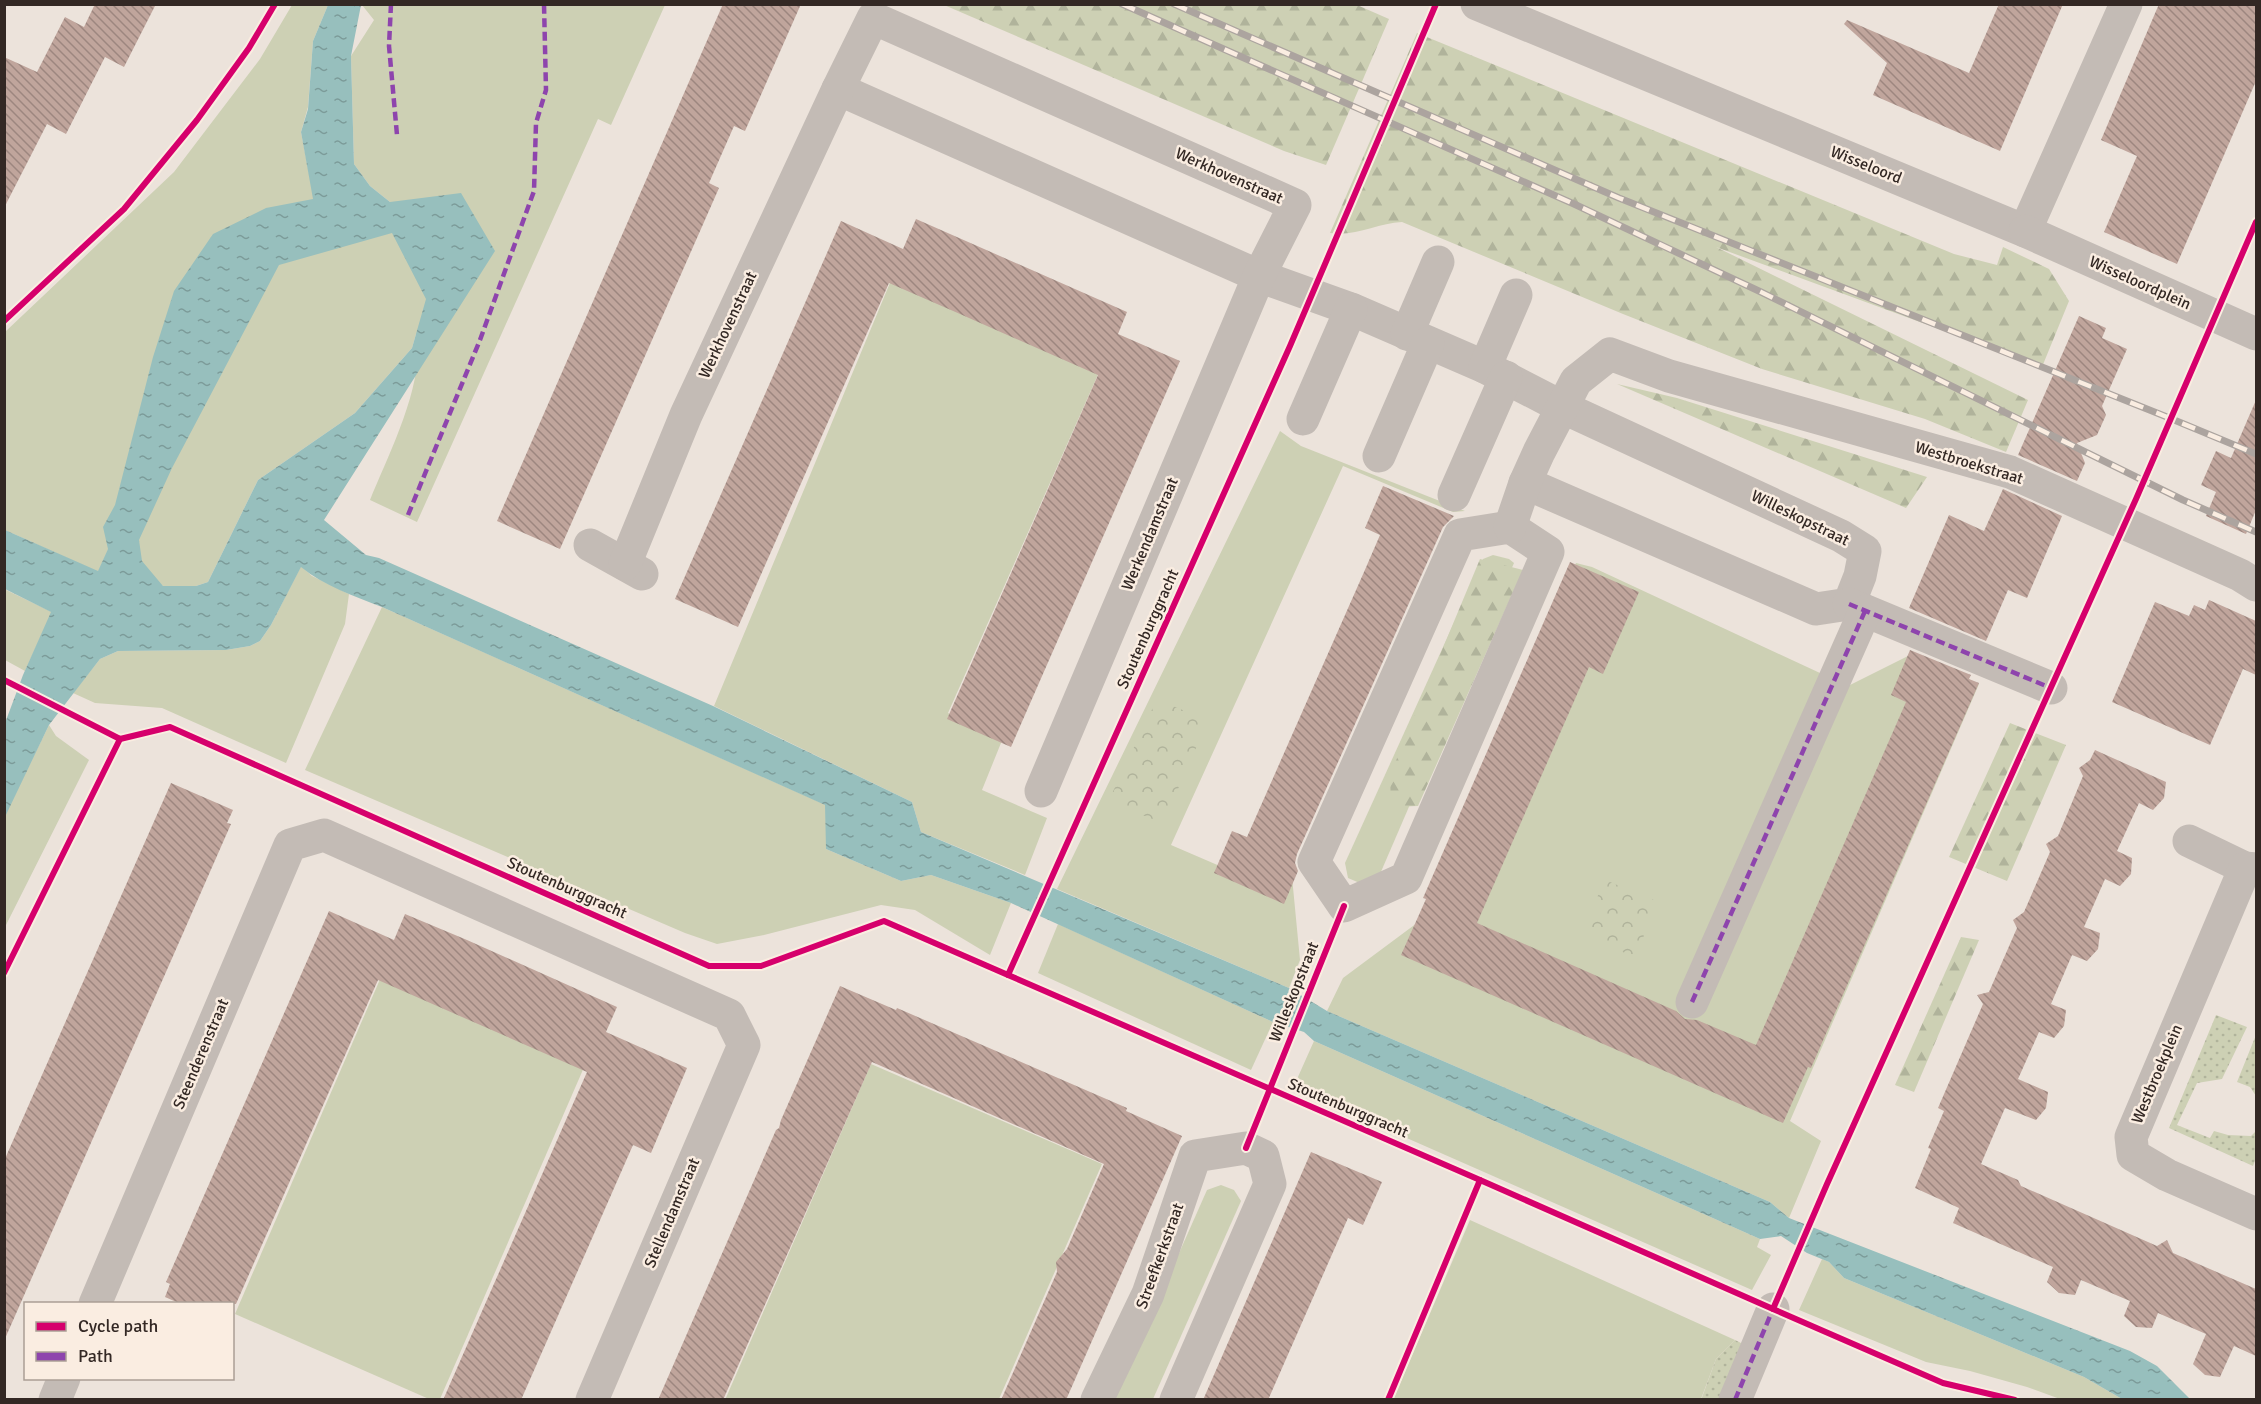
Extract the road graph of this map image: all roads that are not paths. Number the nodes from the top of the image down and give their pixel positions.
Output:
1 (1477, 4) edge
2 (2126, 4) edge
3 (838, 89) junction
4 (2025, 231) junction
5 (1438, 262) dead end
6 (1259, 276) junction
7 (1516, 295) dead end
8 (1351, 309) junction
9 (2256, 334) edge
10 (1418, 338) junction
11 (1495, 372) junction
12 (1562, 407) junction
13 (1303, 419) dead end
14 (1379, 456) dead end
15 (1525, 483) junction
16 (1454, 495) dead end
17 (1510, 527) junction
18 (590, 545) dead end
19 (2248, 580) edge
20 (1857, 608) junction
21 (2051, 688) dead end
22 (1041, 791) dead end
23 (311, 839) joint
24 (2189, 841) dead end
25 (2251, 869) edge
26 (1692, 1002) dead end
27 (2256, 1214) edge
28 (99, 1293) edge
29 (1773, 1309) dead end
30 (63, 1380) edge
31 (55, 1400) edge
32 (592, 1400) edge
33 (1097, 1400) edge
34 (1176, 1400) edge
35 (1735, 1400) edge

1 - 4 street, Wisseloord
2 - 4 street
3 - 6 street
3 - 6 street, Werkhovenstraat
3 - 18 street, Werkhovenstraat
4 - 9 street, Wisseloordplein
5 - 10 street
6 - 8 street, Willeskopstraat
6 - 22 street, Werkendamstraat
7 - 11 street
8 - 10 street, Willeskopstraat
8 - 13 street
10 - 11 street, Willeskopstraat
10 - 14 street
11 - 12 street, Willeskopstraat
11 - 16 street
12 - 15 street
12 - 19 street, Westbroekstraat
12 - 20 street, Willeskopstraat
15 - 17 street
15 - 20 street
17 - 17 street
20 - 21 street
20 - 26 street
23 - 28 street, Steenderenstraat
23 - 32 street, Stellendamstraat
24 - 25 street, Westbroekplein
25 - 27 street, Westbroekplein
29 - 35 street
30 - 31 street
33 - 34 street, Streefkerkstraat

